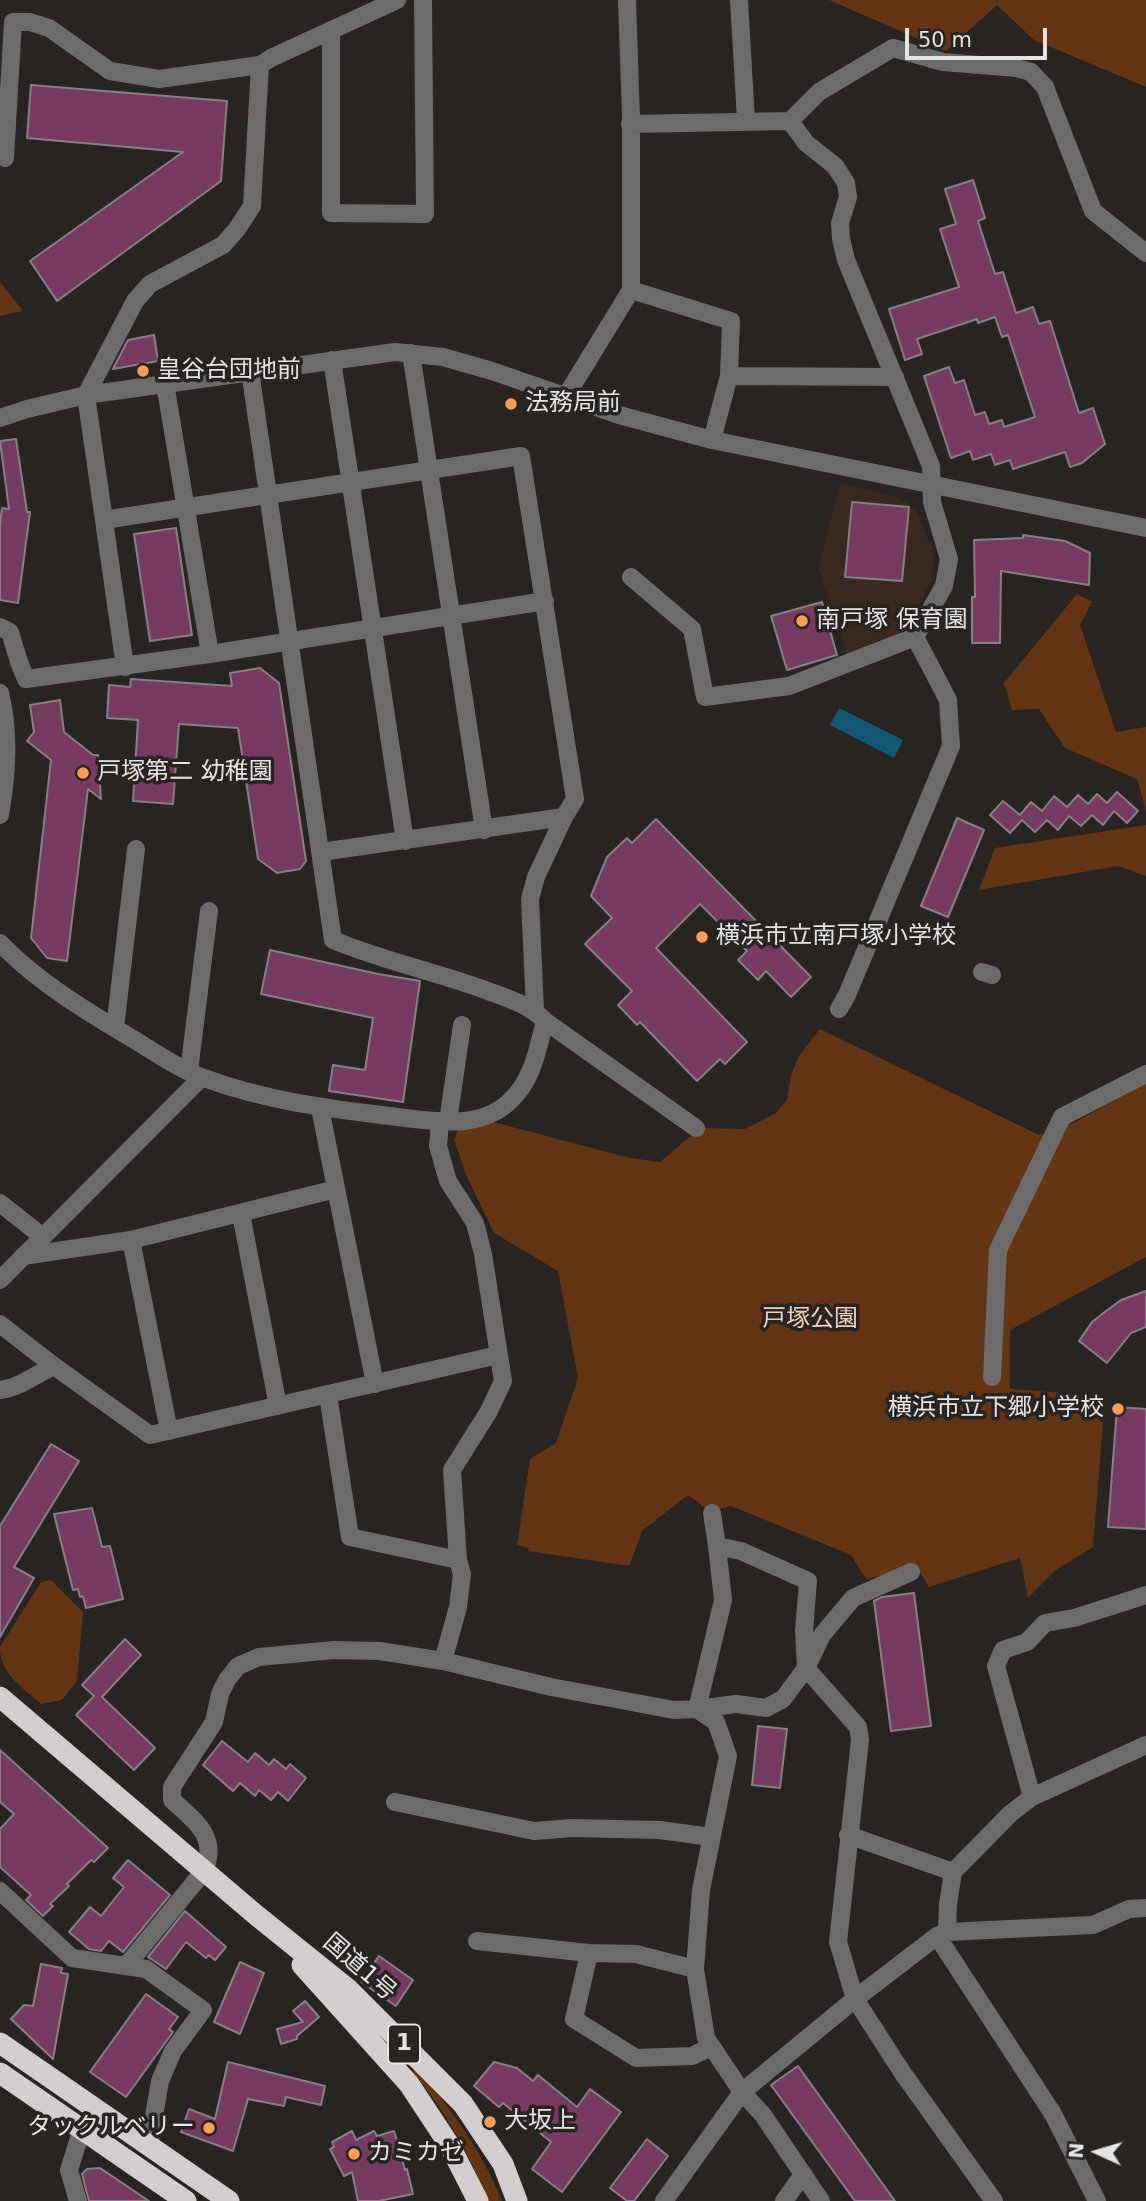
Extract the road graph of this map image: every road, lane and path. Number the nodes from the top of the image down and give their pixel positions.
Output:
1 (397, 0) edge
2 (424, 0) edge
3 (627, 0) edge
4 (739, 0) edge
5 (331, 30) junction
6 (260, 65) junction
7 (746, 120) junction
8 (790, 121) junction
9 (630, 124) junction
10 (5, 158) dead end
11 (1146, 253) edge
12 (631, 290) junction
13 (411, 353) junction
14 (332, 360) junction
15 (250, 371) junction
16 (729, 376) junction
17 (894, 377) junction
18 (165, 383) junction
19 (86, 394) junction
20 (566, 396) junction
21 (0, 418) edge
22 (712, 440) junction
23 (429, 471) junction
24 (351, 483) junction
25 (933, 485) junction
26 (268, 495) junction
27 (186, 508) junction
28 (104, 520) junction
29 (1146, 528) edge
30 (631, 576) dead end
31 (545, 601) junction
32 (452, 617) junction
33 (0, 627) edge
34 (373, 630) junction
35 (915, 637) junction
36 (290, 642) junction
37 (210, 654) junction
38 (125, 667) junction
39 (0, 692) edge
40 (0, 814) edge
41 (564, 817) junction
42 (484, 830) junction
43 (405, 841) junction
44 (136, 849) dead end
45 (321, 852) junction
46 (209, 911) dead end
47 (0, 943) edge
48 (839, 1009) dead end
49 (540, 1015) junction
50 (462, 1025) dead end
51 (115, 1028) junction
52 (196, 1074) junction
53 (1146, 1074) edge
54 (320, 1108) junction
55 (444, 1121) junction
56 (696, 1128) dead end
57 (336, 1189) junction
58 (0, 1203) edge
59 (240, 1214) junction
60 (43, 1237) junction
61 (131, 1240) junction
62 (23, 1256) junction
63 (0, 1280) edge
64 (0, 1324) edge
65 (498, 1354) junction
66 (54, 1366) junction
67 (992, 1377) dead end
68 (376, 1384) junction
69 (0, 1390) edge
70 (328, 1395) junction
71 (278, 1406) junction
72 (169, 1431) junction
73 (712, 1513) dead end
74 (717, 1546) junction
75 (458, 1560) junction
76 (911, 1572) dead end
77 (1146, 1595) edge
78 (443, 1661) junction
79 (806, 1668) junction
80 (2, 1705) edge
81 (696, 1709) junction
82 (1146, 1745) edge
83 (1032, 1797) junction
84 (395, 1802) dead end
85 (848, 1835) junction
86 (711, 1837) junction
87 (204, 1871) junction
88 (953, 1872) junction
89 (0, 1891) edge
90 (1146, 1908) edge
91 (256, 1915) junction
92 (942, 1934) junction
93 (477, 1941) dead end
94 (589, 1953) junction
95 (125, 1966) junction
96 (695, 1969) junction
97 (855, 1999) junction
98 (0, 2043) edge
99 (711, 2047) junction
100 (0, 2073) edge
101 (742, 2092) junction
102 (82, 2129) junction
103 (149, 2146) junction
104 (802, 2176) junction
105 (78, 2201) edge
106 (186, 2201) edge
107 (229, 2201) edge
108 (478, 2201) edge
109 (517, 2201) edge
110 (664, 2201) edge
111 (784, 2201) edge
112 (821, 2201) edge
113 (994, 2201) edge
114 (1097, 2201) edge

1 - 5 street
2 - 5 street
3 - 9 street
4 - 7 street
5 - 6 street
6 - 10 street
6 - 19 street
7 - 8 street
7 - 9 street
8 - 11 street
8 - 17 street
9 - 12 street
12 - 16 street
12 - 20 street
13 - 14 street
13 - 20 street
13 - 23 street
14 - 15 street
14 - 24 street
15 - 18 street
15 - 26 street
16 - 17 street
16 - 22 street
17 - 25 street
18 - 19 street
18 - 27 street
19 - 21 street
19 - 28 street
20 - 22 street
22 - 25 street
23 - 24 street
23 - 31 street
23 - 32 street
24 - 26 street
24 - 34 street
25 - 29 street
25 - 35 street
26 - 27 street
26 - 36 street
27 - 28 street
27 - 37 street
28 - 38 street
30 - 35 street
31 - 32 street
31 - 41 street
32 - 34 street
32 - 42 street
33 - 38 street
34 - 36 street
34 - 43 street
35 - 48 street
36 - 37 street
36 - 45 street
37 - 38 street
39 - 40 street
41 - 42 street
41 - 49 street
42 - 43 street
43 - 45 street
44 - 51 street
45 - 49 street
46 - 52 street
47 - 51 street
49 - 55 street
49 - 56 street
50 - 55 street
51 - 52 street
52 - 54 street
52 - 60 street
53 - 67 street
54 - 55 street
54 - 57 street
55 - 65 street
57 - 59 street
57 - 68 street
58 - 60 street
59 - 61 street
59 - 71 street
60 - 62 street
61 - 62 street
61 - 72 street
62 - 63 street
64 - 66 street
65 - 68 street
65 - 75 street
66 - 69 street
66 - 72 street
68 - 70 street
70 - 71 street
70 - 75 street
71 - 72 street
73 - 74 street
74 - 79 street
74 - 81 street
75 - 78 street
76 - 79 street
77 - 83 street
78 - 81 street
78 - 87 street
79 - 81 street
79 - 85 street
80 - 87 highway, 国道1号 / 1
81 - 86 street
82 - 83 street
83 - 88 street
84 - 86 street
85 - 88 street
85 - 97 street
86 - 96 street
87 - 91 highway, 国道1号 / 1
87 - 95 street
88 - 92 street
89 - 95 street
90 - 92 street
91 - 108 highway, 国道1号 / 1
91 - 109 highway, 国道1号 / 1
92 - 97 street
92 - 114 street
93 - 94 street
94 - 96 street
94 - 99 street
95 - 103 street
96 - 99 street
97 - 101 street
97 - 113 street
98 - 103 highway
99 - 101 street
100 - 102 highway
101 - 104 street
101 - 110 street
102 - 105 street
102 - 106 highway
103 - 107 highway
104 - 111 street
104 - 112 street

